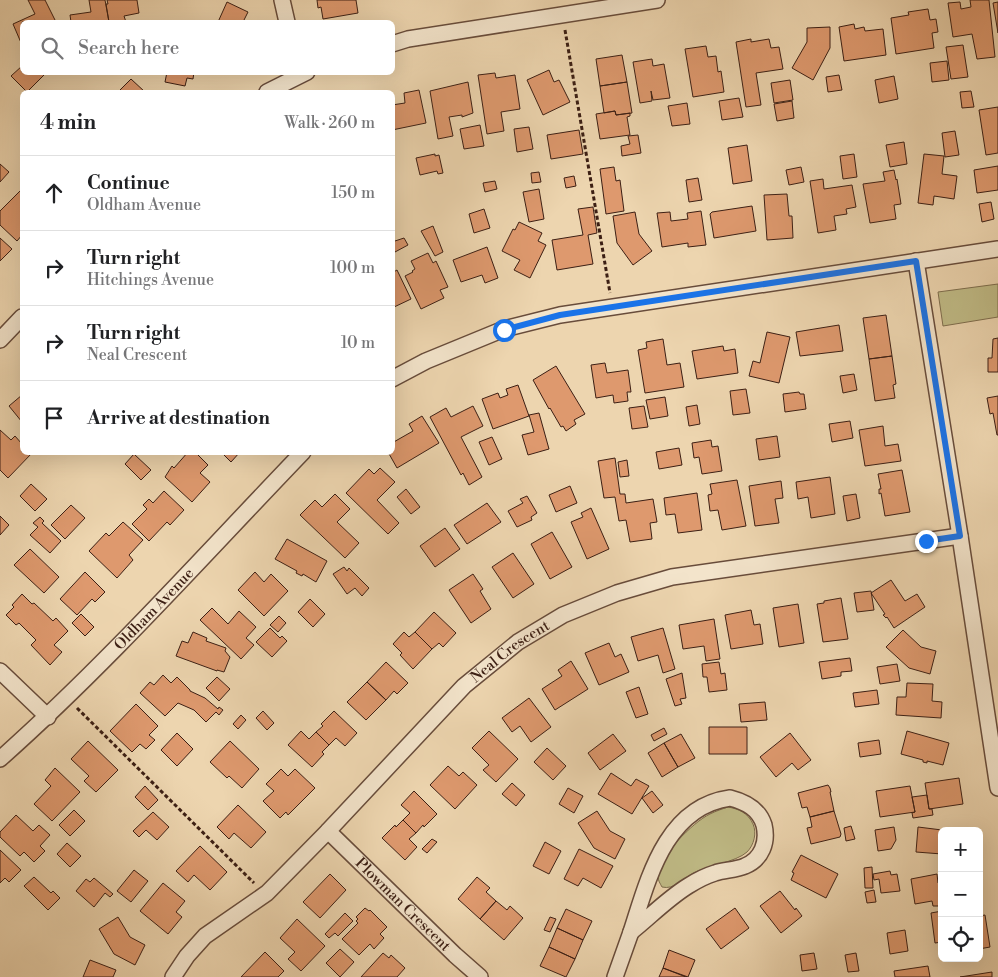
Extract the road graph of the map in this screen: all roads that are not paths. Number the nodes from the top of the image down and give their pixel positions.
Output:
1 (282, 0) edge
2 (657, 0) edge
3 (287, 20) edge
4 (395, 43) edge
5 (301, 75) edge
6 (271, 90) edge
7 (998, 249) edge
8 (916, 261) junction
9 (20, 319) edge
10 (0, 340) edge
11 (395, 378) edge
12 (300, 455) edge
13 (960, 536) junction
14 (0, 671) edge
15 (48, 717) junction
16 (0, 759) edge
17 (998, 788) edge
18 (328, 831) junction
19 (631, 932) junction
20 (173, 977) edge
21 (480, 977) edge
22 (615, 977) edge

1 - 3 street
2 - 4 street
5 - 6 street
7 - 8 street
8 - 11 street
8 - 13 street
9 - 10 street
12 - 15 street, Oldham Avenue
13 - 17 street
13 - 18 street, Neal Crescent
14 - 15 street
15 - 16 street, Oldham Avenue
18 - 20 street, Neal Crescent
18 - 21 street, Plowman Crescent
19 - 19 street
19 - 22 street

